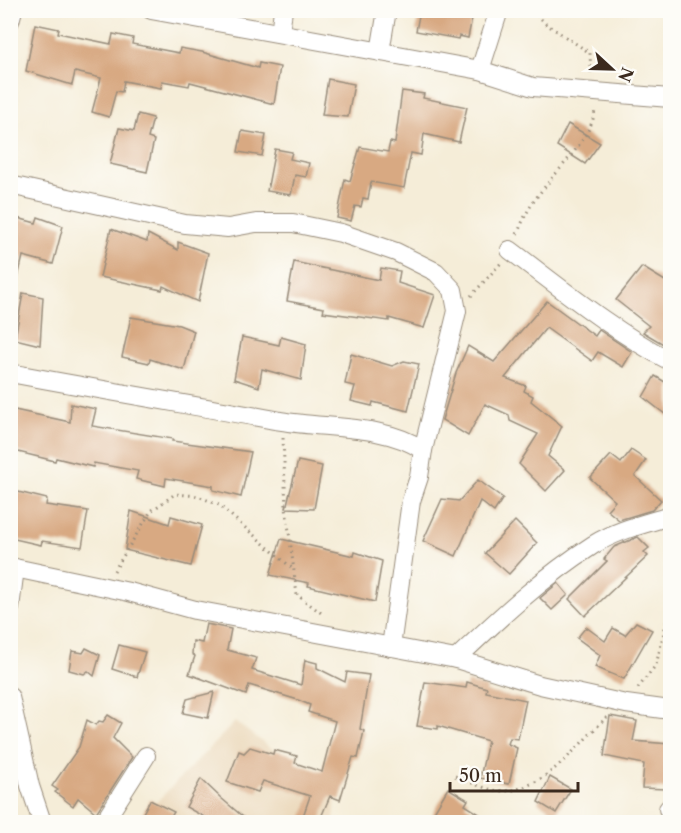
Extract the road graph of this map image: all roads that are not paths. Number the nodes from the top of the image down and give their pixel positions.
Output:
1 (13, 10) edge
2 (151, 10) edge
3 (283, 10) edge
4 (387, 10) edge
5 (499, 10) edge
6 (10, 21) edge
7 (280, 33) junction
8 (380, 52) junction
9 (480, 70) junction
10 (670, 98) edge
11 (10, 185) edge
12 (510, 250) road end
13 (670, 361) edge
14 (10, 373) edge
15 (423, 450) junction
16 (670, 516) edge
17 (13, 567) edge
18 (10, 608) edge
19 (391, 647) junction
20 (456, 659) junction
21 (10, 697) edge
22 (670, 710) edge
23 (146, 756) dead end
24 (42, 822) edge
25 (104, 822) edge

1 - 6 street
2 - 7 street
3 - 7 street
4 - 8 street
5 - 9 street
7 - 8 street
8 - 9 street
9 - 10 street
11 - 15 street
12 - 13 street
14 - 15 street
15 - 19 street
16 - 20 street
17 - 18 street
17 - 19 street
19 - 20 street
20 - 22 street
21 - 24 street
23 - 25 street

